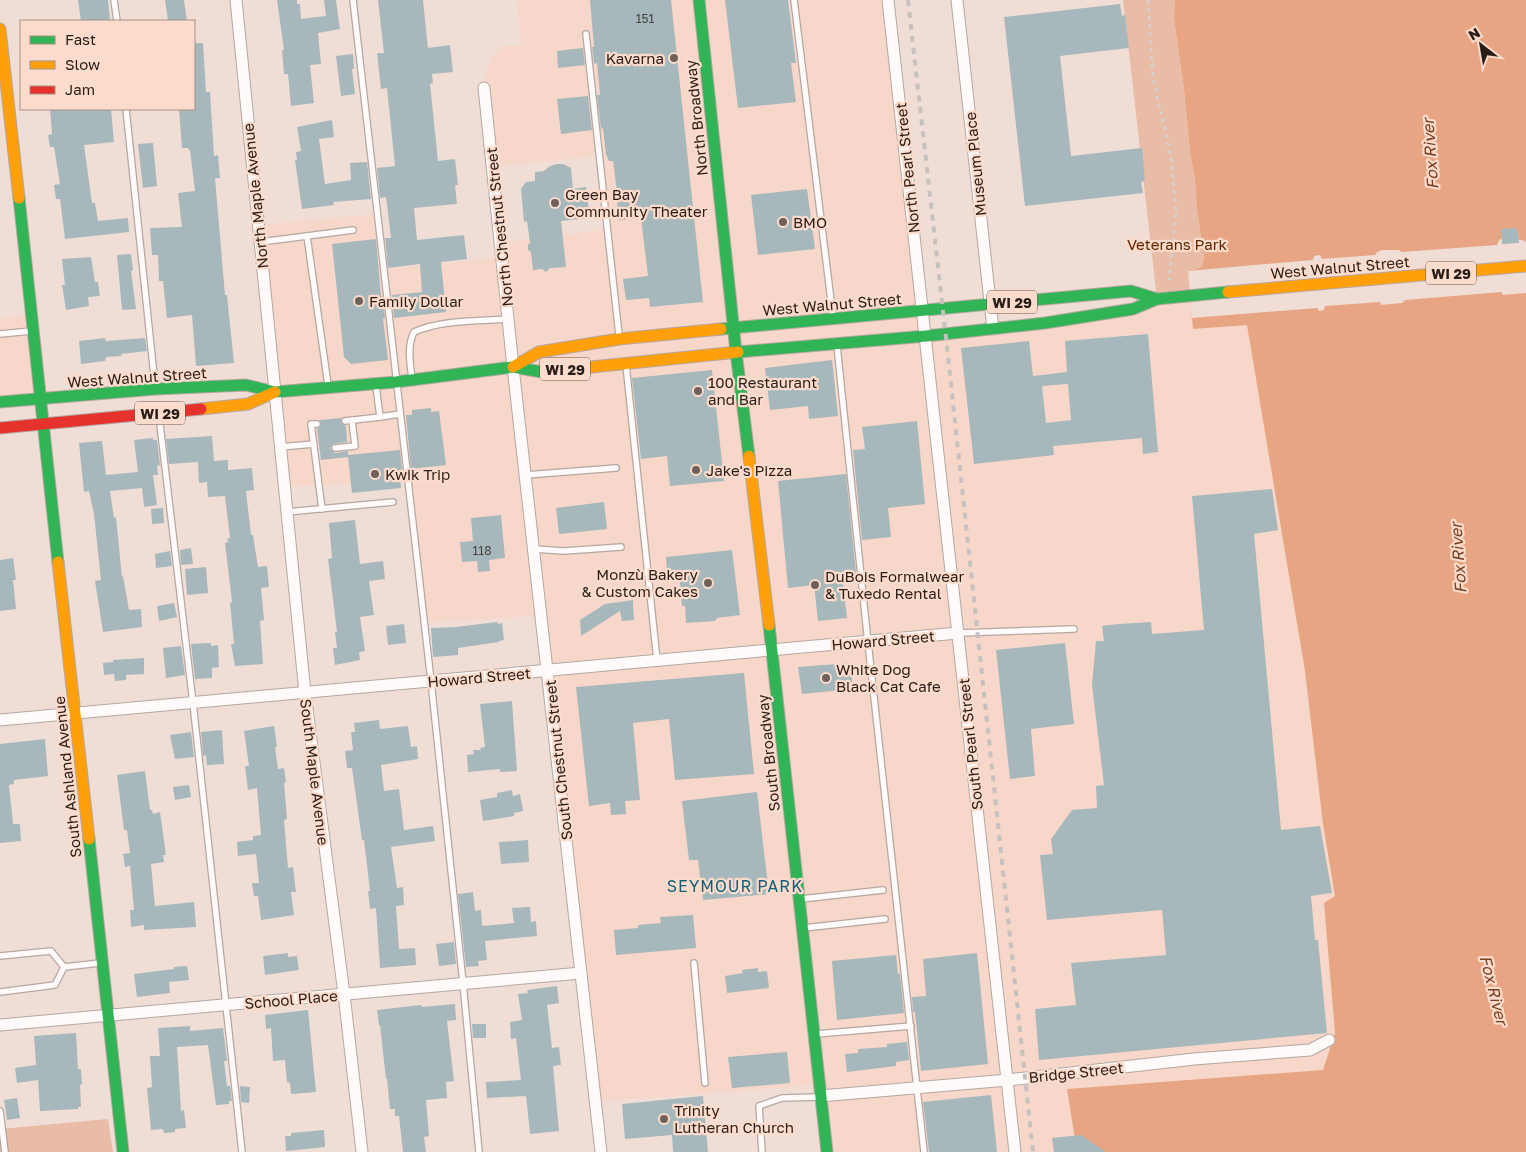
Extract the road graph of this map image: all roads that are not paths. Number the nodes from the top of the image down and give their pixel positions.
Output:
1 (114, 0) edge
2 (236, 0) edge
3 (353, 0) edge
4 (699, 0) edge
5 (794, 0) edge
6 (888, 0) edge
7 (957, 0) edge
8 (117, 20) edge
9 (0, 29) edge
10 (586, 34) dead end
11 (484, 88) dead end
12 (126, 110) edge
13 (353, 230) dead end
14 (307, 236) junction
15 (260, 242) junction
16 (1526, 266) edge
17 (1163, 298) junction
18 (990, 304) junction
19 (923, 311) junction
20 (508, 319) junction
21 (833, 319) junction
22 (733, 328) junction
23 (993, 329) junction
24 (33, 331) junction
25 (0, 334) edge
26 (926, 336) junction
27 (619, 339) junction
28 (836, 343) junction
29 (736, 352) junction
30 (626, 363) junction
31 (513, 367) junction
32 (412, 380) junction
33 (396, 382) junction
34 (375, 384) junction
35 (328, 388) junction
36 (156, 389) junction
37 (275, 392) junction
38 (40, 400) junction
39 (0, 402) edge
40 (159, 414) junction
41 (400, 414) junction
42 (380, 417) junction
43 (43, 424) junction
44 (317, 424) dead end
45 (0, 428) edge
46 (280, 446) junction
47 (316, 448) junction
48 (335, 448) dead end
49 (616, 468) dead end
50 (526, 474) junction
51 (393, 502) dead end
52 (322, 509) junction
53 (287, 512) junction
54 (621, 547) dead end
55 (534, 549) junction
56 (1074, 629) dead end
57 (958, 633) junction
58 (868, 642) junction
59 (772, 650) junction
60 (657, 660) junction
61 (548, 671) junction
62 (431, 681) junction
63 (305, 693) junction
64 (193, 703) junction
65 (75, 714) junction
66 (0, 720) edge
67 (883, 890) dead end
68 (799, 899) junction
69 (885, 918) dead end
70 (802, 928) junction
71 (0, 956) edge
72 (103, 963) junction
73 (694, 963) dead end
74 (64, 967) junction
75 (581, 973) junction
76 (463, 983) junction
77 (0, 992) edge
78 (344, 994) junction
79 (226, 1005) junction
80 (108, 1016) junction
81 (0, 1025) edge
82 (911, 1026) junction
83 (814, 1035) junction
84 (1329, 1040) dead end
85 (1008, 1080) junction
86 (705, 1084) dead end
87 (917, 1088) junction
88 (820, 1096) junction
89 (0, 1111) edge
90 (5, 1152) edge
91 (123, 1152) edge
92 (242, 1152) edge
93 (362, 1152) edge
94 (479, 1152) edge
95 (601, 1152) edge
96 (762, 1152) edge
97 (827, 1152) edge
98 (924, 1152) edge
99 (1015, 1152) edge

1 - 8 lane
2 - 15 street, North Maple Avenue
3 - 33 lane
4 - 22 main road, North Broadway
5 - 21 lane
6 - 19 street, North Pearl Street
7 - 18 street, Museum Place
9 - 24 main road, South Ashland Avenue
10 - 27 lane
11 - 20 street, North Chestnut Street
12 - 36 lane
13 - 14 lane
14 - 15 lane
14 - 35 lane
15 - 37 street, North Maple Avenue
16 - 17 main road, West Walnut Street / WI 29
17 - 18 main road, West Walnut Street / WI 29
17 - 23 main road, West Walnut Street / WI 29
18 - 19 main road, West Walnut Street / WI 29
18 - 23 street, Museum Place
19 - 21 main road, West Walnut Street / WI 29
19 - 26 street, North Pearl Street
20 - 31 street, North Chestnut Street
20 - 32 lane
21 - 22 main road, West Walnut Street / WI 29
22 - 27 main road, West Walnut Street / WI 29
22 - 29 main road, North Broadway
23 - 26 main road, West Walnut Street / WI 29
24 - 25 lane
24 - 38 main road, South Ashland Avenue
26 - 28 main road, West Walnut Street / WI 29
26 - 57 street, South Pearl Street
27 - 31 main road, West Walnut Street / WI 29
28 - 29 main road, West Walnut Street / WI 29
28 - 58 lane
29 - 30 main road, West Walnut Street / WI 29
29 - 59 main road, South Broadway
30 - 31 main road, West Walnut Street / WI 29
30 - 60 lane
31 - 32 main road, West Walnut Street / WI 29
31 - 50 street, South Chestnut Street
32 - 33 main road, West Walnut Street / WI 29
33 - 34 main road, West Walnut Street / WI 29
33 - 41 lane
34 - 35 main road, West Walnut Street / WI 29
34 - 42 lane
35 - 37 main road, West Walnut Street / WI 29
36 - 37 main road, West Walnut Street / WI 29
36 - 38 main road, West Walnut Street / WI 29
37 - 40 main road, West Walnut Street / WI 29
37 - 46 street, South Maple Avenue
38 - 39 main road, West Walnut Street / WI 29
38 - 43 main road, South Ashland Avenue
40 - 43 main road, West Walnut Street / WI 29
40 - 64 lane
41 - 42 lane
41 - 62 lane
42 - 48 lane
43 - 45 main road, West Walnut Street / WI 29
43 - 65 main road, South Ashland Avenue
44 - 47 lane
46 - 47 lane
46 - 53 street, South Maple Avenue
47 - 52 lane
49 - 50 lane
50 - 55 street, South Chestnut Street
51 - 52 lane
52 - 53 lane
53 - 63 street, South Maple Avenue
54 - 55 lane
55 - 61 street, South Chestnut Street
56 - 57 lane
57 - 58 street, Howard Street
57 - 85 street, South Pearl Street
58 - 59 street, Howard Street
58 - 82 lane
59 - 60 street, Howard Street
59 - 68 main road, South Broadway
60 - 61 street, Howard Street
61 - 62 street, Howard Street
61 - 75 street, South Chestnut Street
62 - 63 street, Howard Street
62 - 76 lane
63 - 64 street, Howard Street
63 - 78 street, South Maple Avenue
64 - 65 street, Howard Street
64 - 79 lane
65 - 66 street, Howard Street
65 - 72 main road, South Ashland Avenue
67 - 68 lane
68 - 70 main road, South Broadway
69 - 70 lane
70 - 83 main road, South Broadway
71 - 74 lane
72 - 74 lane
72 - 80 main road, South Ashland Avenue
73 - 86 lane
74 - 77 lane
75 - 76 street, School Place
75 - 95 street, South Chestnut Street
76 - 78 street, School Place
76 - 94 lane
78 - 79 street, School Place
78 - 93 street, South Maple Avenue
79 - 80 street, School Place
79 - 92 lane
80 - 81 street, School Place
80 - 91 main road, South Ashland Avenue
82 - 83 lane
82 - 87 lane
83 - 88 main road, South Broadway
84 - 85 street, Bridge Street
85 - 87 street, Bridge Street
85 - 99 street, South Pearl Street
87 - 88 street, Bridge Street
87 - 98 lane
88 - 96 lane
88 - 97 main road, South Broadway
89 - 90 lane

